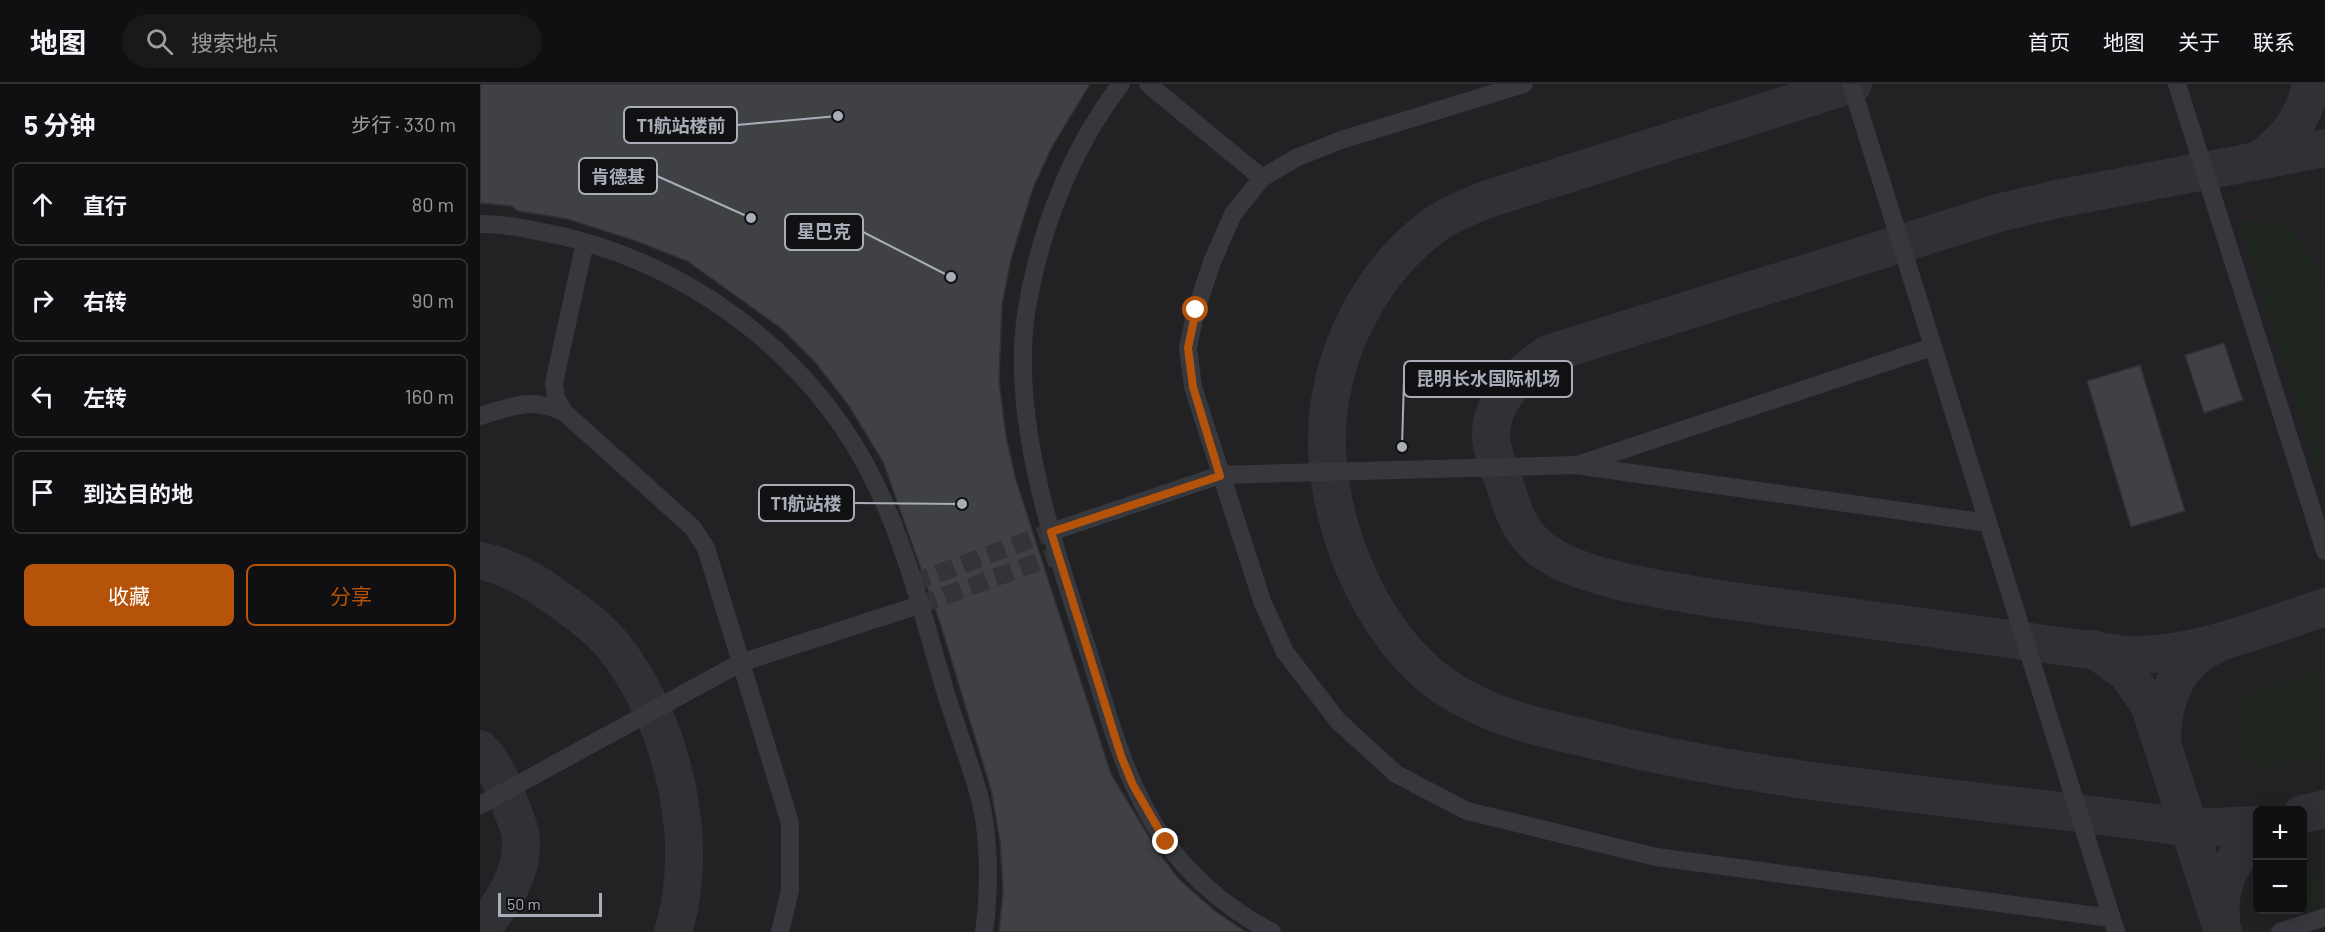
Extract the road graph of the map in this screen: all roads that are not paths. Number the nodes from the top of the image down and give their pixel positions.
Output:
1 (1120, 84) edge
2 (1148, 84) edge
3 (1524, 84) edge
4 (1851, 84) edge
5 (2177, 84) edge
6 (1262, 178) junction
7 (480, 224) edge
8 (585, 242) junction
9 (1932, 347) junction
10 (554, 383) junction
11 (521, 403) junction
12 (564, 412) junction
13 (480, 416) edge
14 (1575, 465) junction
15 (1220, 476) junction
16 (1988, 523) junction
17 (1051, 532) junction
18 (2325, 551) edge
19 (919, 605) junction
20 (740, 663) junction
21 (480, 805) edge
22 (2325, 917) edge
23 (2113, 925) edge
24 (780, 932) edge
25 (984, 932) edge
26 (1272, 932) edge
27 (2280, 932) edge

1 - 17 lane
2 - 6 lane
3 - 6 lane
4 - 9 lane
5 - 18 lane
6 - 15 lane
7 - 8 lane
8 - 10 lane
8 - 19 lane
9 - 14 lane
9 - 16 lane
10 - 11 lane
10 - 12 lane
11 - 12 lane
11 - 13 lane
12 - 20 lane
14 - 15 lane
14 - 16 lane
15 - 17 lane
15 - 23 lane
16 - 23 lane
17 - 26 lane
19 - 20 lane
19 - 25 lane
20 - 21 lane
20 - 24 lane
22 - 27 lane

